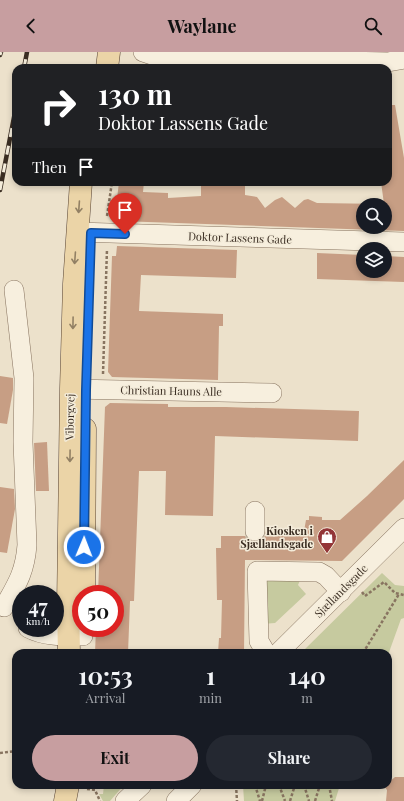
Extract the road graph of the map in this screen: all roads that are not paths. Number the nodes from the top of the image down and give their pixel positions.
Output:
1 (94, 52) edge
2 (109, 52) edge
3 (143, 52) edge
4 (404, 60) edge
5 (92, 64) edge
6 (108, 64) edge
7 (81, 186) edge
8 (95, 186) edge
9 (93, 233) junction
10 (404, 242) edge
11 (14, 290) dead end
12 (86, 390) junction
13 (272, 393) dead end
14 (255, 511) dead end
15 (404, 528) edge
16 (255, 531) tunnel mouth
17 (84, 585) edge
18 (341, 592) junction
19 (2, 606) edge
20 (12, 615) edge
21 (59, 637) edge
22 (78, 641) edge
23 (264, 649) edge
24 (282, 649) edge
25 (54, 789) edge
26 (138, 789) edge
27 (188, 789) edge
28 (52, 801) edge
29 (126, 801) edge
30 (176, 801) edge

1 - 5 main road
2 - 6 main road
3 - 4 street
7 -> 9 main road, Viborgvej
8 - 9 main road, Viborgvej
9 - 10 street, Doktor Lassens Gade
9 - 12 main road, Viborgvej
11 - 19 street
12 - 13 street, Christian Hauns Alle
12 - 17 main road, Viborgvej
12 -> 22 main road, Viborgvej
14 - 16 street
15 - 18 street, Sjællandsgade
18 - 23 street
18 - 24 street, Sjællandsgade
19 - 20 street
21 - 22 street
25 - 28 main road
26 - 29 street
27 - 30 street

